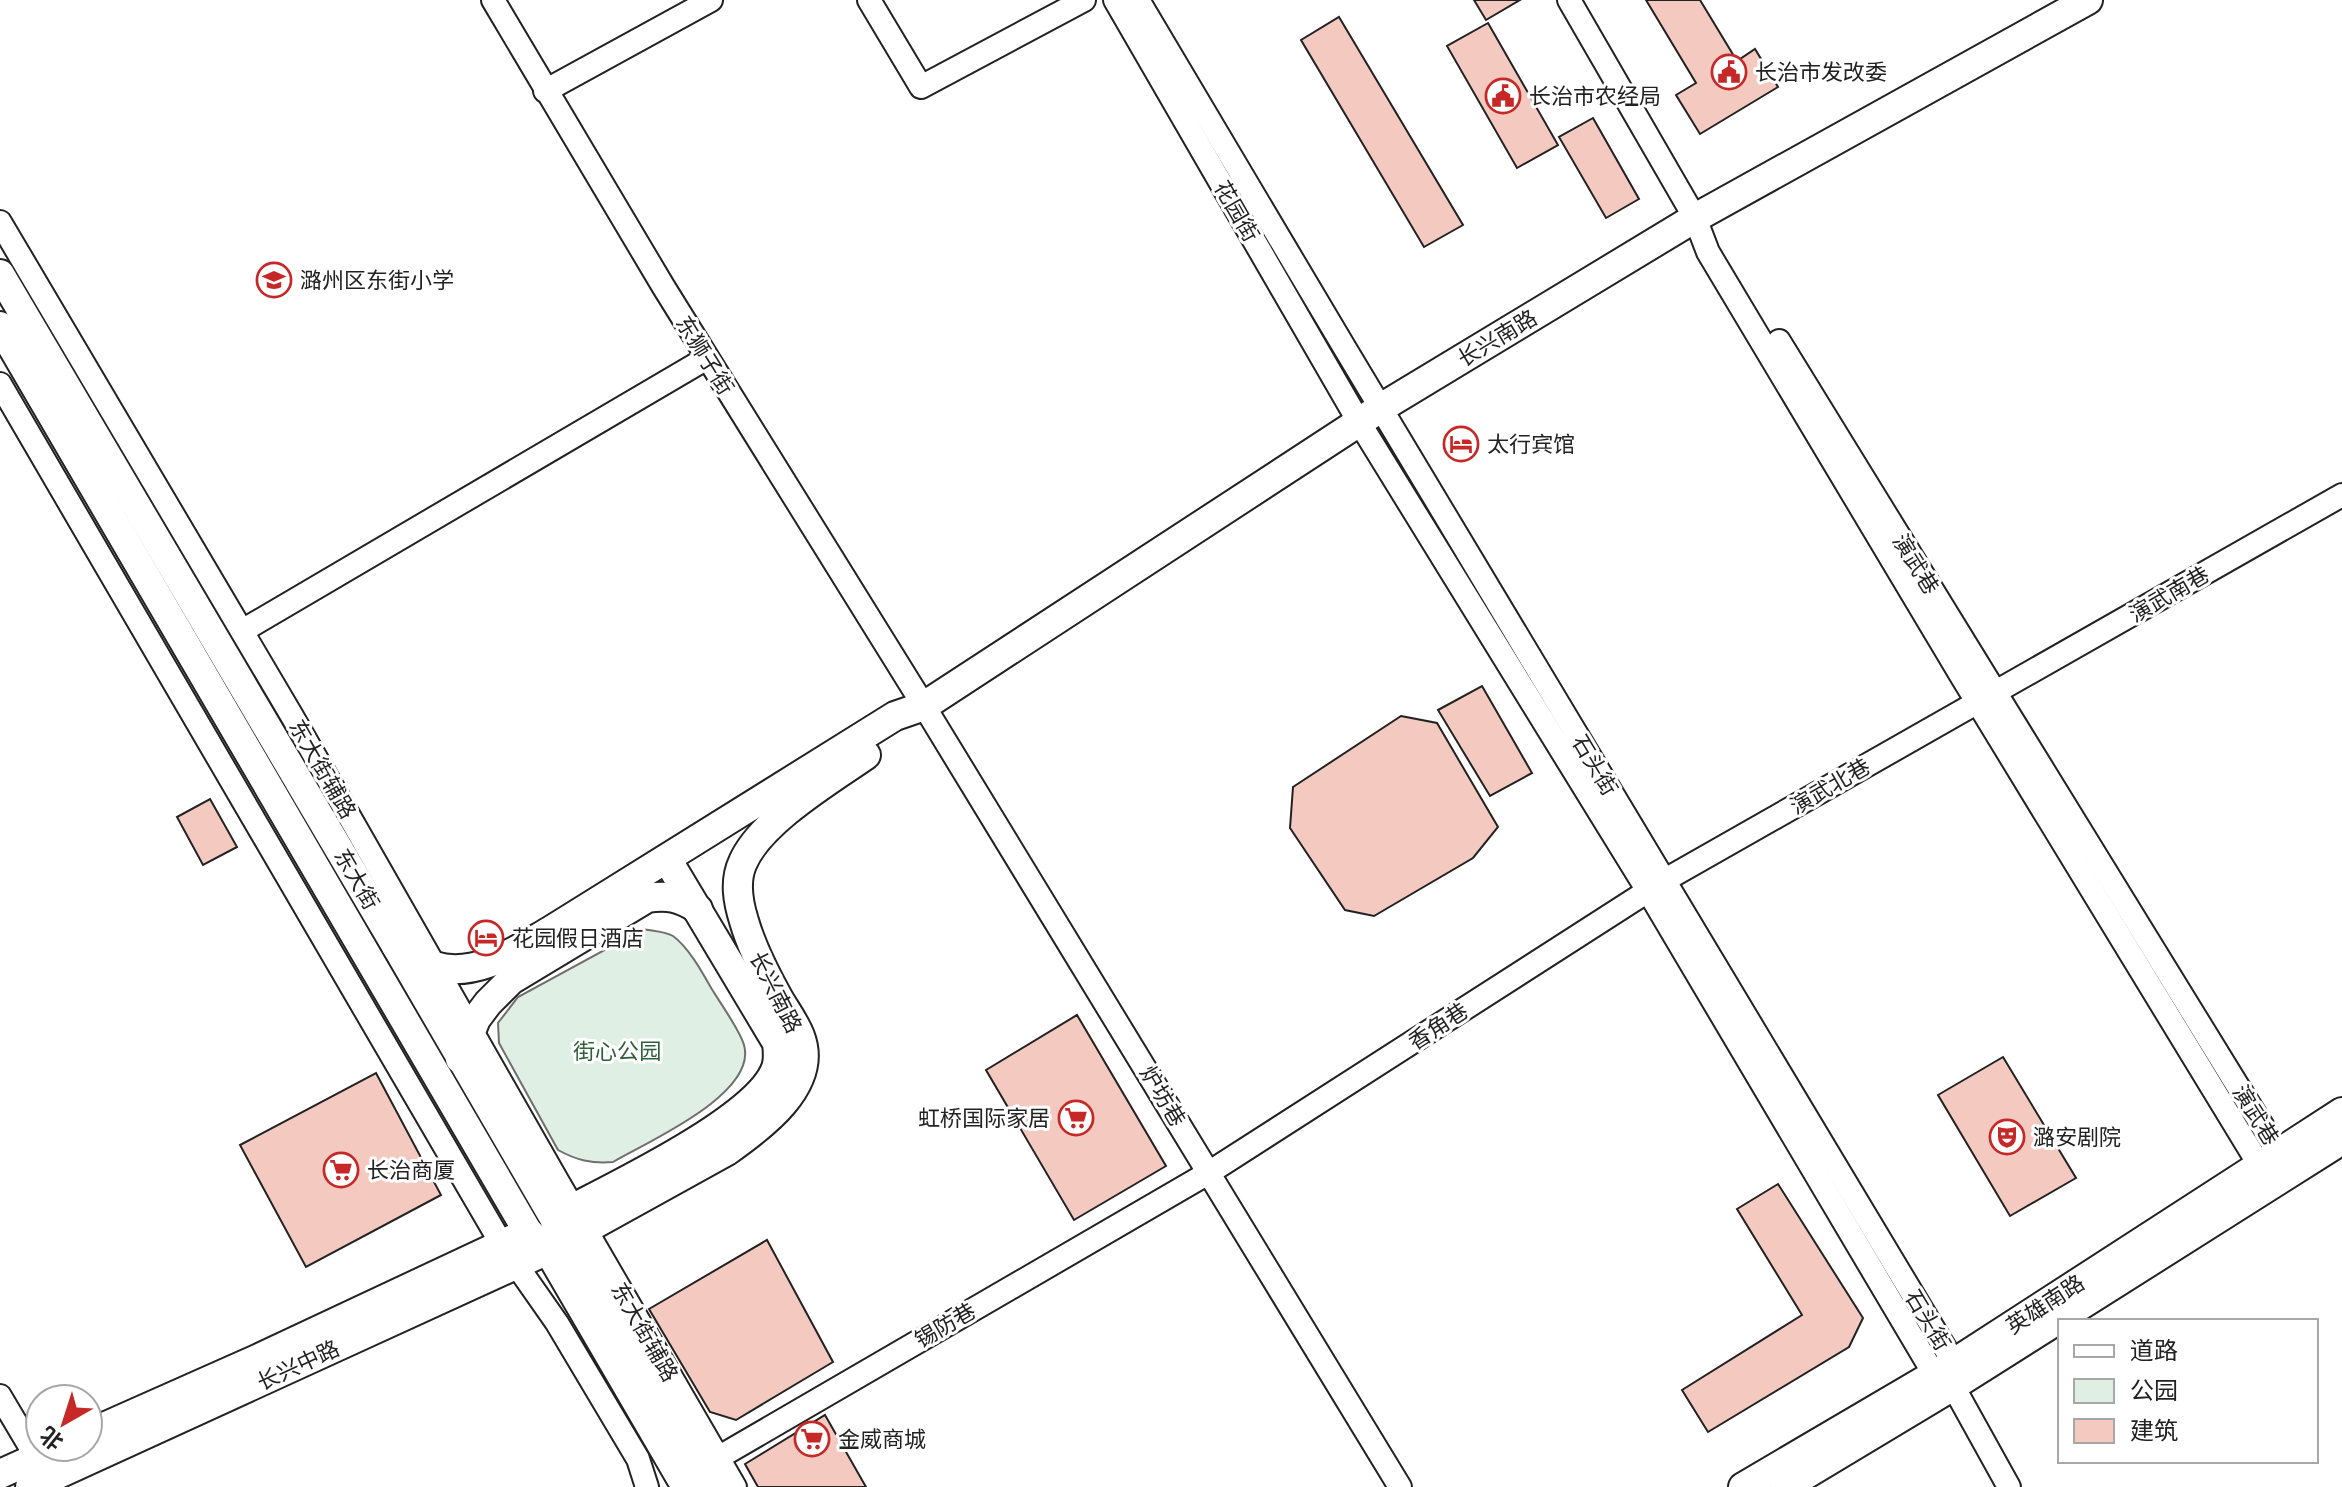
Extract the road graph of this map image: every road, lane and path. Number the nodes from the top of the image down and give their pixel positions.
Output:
1 (493, 0) edge
2 (711, 0) edge
3 (869, 0) edge
4 (1084, 0) edge
5 (1115, 0) edge
6 (1138, 0) edge
7 (1569, 0) edge
8 (2088, 0) edge
9 (545, 91) junction
10 (1695, 218) junction
11 (0, 222) edge
12 (0, 274) edge
13 (0, 326) edge
14 (707, 358) junction
15 (0, 384) edge
16 (1369, 416) junction
17 (2342, 495) edge
18 (242, 631) junction
19 (1986, 697) junction
20 (924, 706) junction
21 (667, 859) junction
22 (1657, 885) junction
23 (698, 909) junction
24 (396, 946) junction
25 (434, 966) junction
26 (471, 1031) junction
27 (460, 1059) junction
28 (2342, 1112) edge
29 (2342, 1140) edge
30 (2275, 1166) junction
31 (1210, 1172) junction
32 (559, 1229) junction
33 (509, 1254) junction
34 (1947, 1374) junction
35 (0, 1396) edge
36 (104, 1427) edge
37 (46, 1471) edge
38 (0, 1474) edge
39 (698, 1475) edge
40 (647, 1487) edge
41 (735, 1487) edge
42 (1400, 1487) edge
43 (1743, 1487) edge
44 (1785, 1487) edge
45 (2009, 1487) edge

1 - 9 street, 东狮子街
2 - 9 street
3 - 4 street
5 - 16 street, 花园街
6 - 16 street, 花园街
7 - 10 street, 演武巷
8 - 10 main road, 长兴南路
9 - 14 street, 东狮子街
10 - 16 main road, 长兴南路
10 - 19 street, 演武巷
11 - 18 street, 东大街辅路
12 - 24 main road, 东大街
13 - 32 main road, 东大街
14 - 18 street
14 - 20 street, 东狮子街
15 - 33 street
16 - 20 main road, 长兴南路
16 - 22 street, 石头街
17 - 19 street, 演武南巷
18 - 25 street, 东大街辅路
19 - 22 street, 演武北巷
19 - 30 street, 演武巷
20 - 21 main road, 长兴南路
20 - 31 street, 炉坊巷
20 - 32 main road, 长兴南路
21 - 23 main road, 长兴南路
21 - 25 main road, 长兴南路
22 - 31 street, 香角巷
22 - 34 street, 石头街
23 - 26 main road
23 - 32 main road, 长兴南路
24 - 25 main road, 长兴南路
24 - 27 main road, 东大街
25 - 26 street, 东大街辅路
26 - 27 main road
26 - 32 street, 东大街辅路
27 - 32 main road, 东大街
28 - 30 main road, 英雄南路
29 - 30 main road, 英雄南路
30 - 34 main road, 英雄南路
31 - 39 street, 锡防巷
31 - 42 street, 炉坊巷
32 - 33 main road, 长兴中路
32 - 39 main road, 东大街
32 - 39 street, 东大街辅路
33 - 36 main road, 长兴中路
33 - 37 main road, 长兴中路
33 - 40 street
34 - 43 main road, 英雄南路
34 - 44 main road, 英雄南路
34 - 45 street, 石头街
35 - 37 street
37 - 38 main road, 长兴中路
39 - 41 street, 东大街辅路

